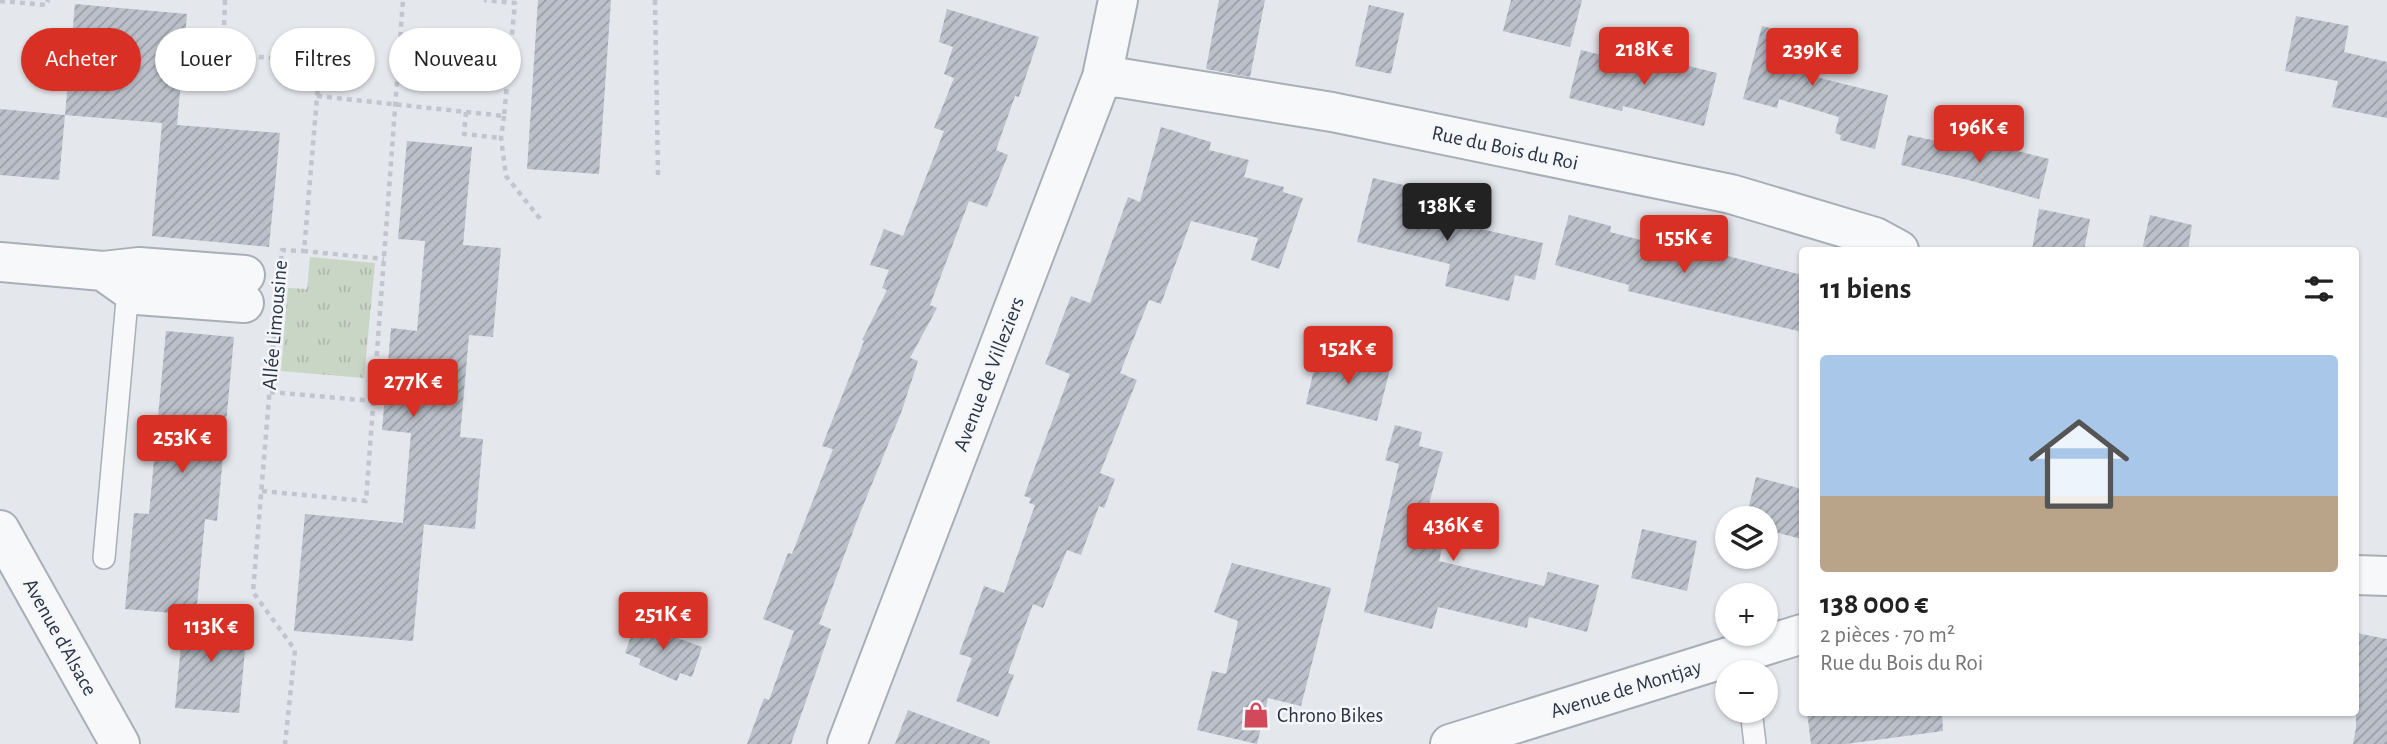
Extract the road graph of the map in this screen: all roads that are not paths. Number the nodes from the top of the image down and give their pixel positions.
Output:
1 (1118, 0) edge
2 (1102, 77) junction
3 (1893, 247) edge
4 (0, 262) edge
5 (116, 280) junction
6 (255, 297) road end
7 (0, 530) edge
8 (104, 558) dead end
9 (2359, 575) edge
10 (2387, 576) edge
11 (1799, 636) edge
12 (1750, 660) edge
13 (1715, 671) edge
14 (1753, 723) edge
15 (120, 744) edge
16 (847, 744) edge
17 (1450, 744) edge
18 (1755, 744) edge

1 - 2 street, Avenue de Villeziers
2 - 3 street, Rue du Bois du Roi
2 - 16 street, Avenue de Villeziers
4 - 5 street
5 - 6 street
5 - 8 lane
7 - 15 street, Avenue d'Alsace
9 - 10 street
11 - 12 street, Avenue de Montjay
13 - 17 street, Avenue de Montjay
14 - 18 lane

